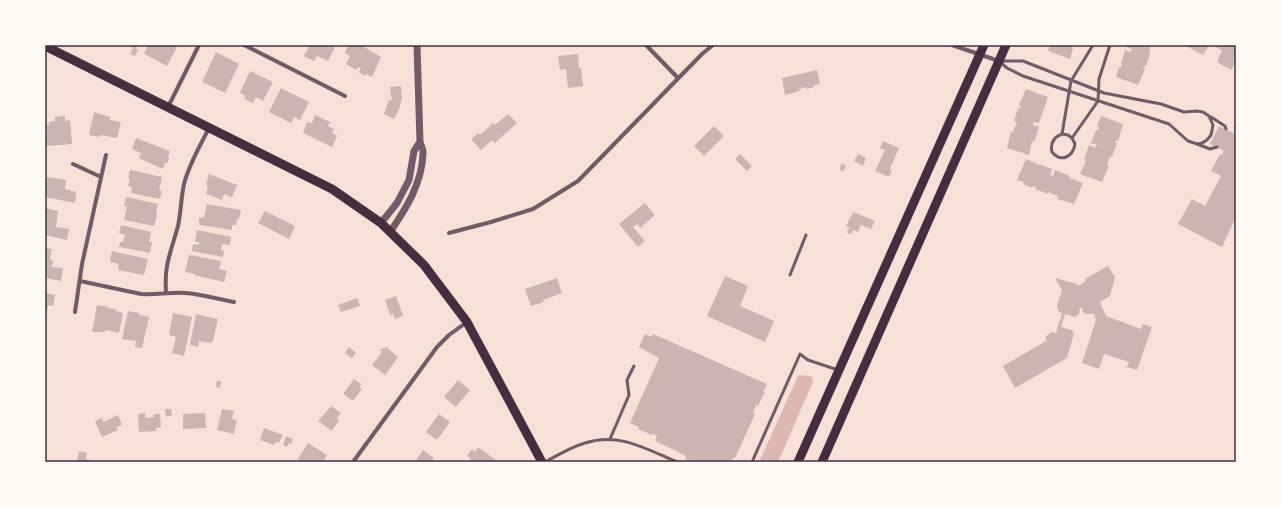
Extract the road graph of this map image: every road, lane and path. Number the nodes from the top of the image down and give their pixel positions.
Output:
1 (199, 45) edge
2 (244, 45) edge
3 (418, 45) edge
4 (646, 45) edge
5 (714, 45) edge
6 (952, 45) edge
7 (984, 45) edge
8 (1006, 45) edge
9 (1093, 45) edge
10 (1110, 45) edge
11 (45, 46) edge
12 (980, 54) junction
13 (999, 61) junction
14 (678, 78) junction
15 (1072, 81) junction
16 (1098, 90) junction
17 (1069, 92) junction
18 (345, 96) dead end
19 (1098, 101) junction
20 (167, 108) junction
21 (1209, 116) junction
22 (209, 128) junction
23 (1226, 129) dead end
24 (1062, 134) junction
25 (1072, 138) junction
26 (420, 142) junction
27 (1197, 144) junction
28 (1217, 147) dead end
29 (106, 155) dead end
30 (73, 164) dead end
31 (101, 177) junction
32 (381, 223) junction
33 (390, 232) junction
34 (449, 233) dead end
35 (806, 235) dead end
36 (790, 275) dead end
37 (80, 281) junction
38 (166, 292) junction
39 (234, 302) dead end
40 (75, 312) dead end
41 (467, 322) junction
42 (634, 366) dead end
43 (838, 370) junction
44 (610, 439) junction
45 (353, 462) edge
46 (542, 462) edge
47 (546, 462) edge
48 (677, 462) edge
49 (752, 462) edge
50 (798, 462) edge
51 (822, 462) edge

1 - 20 street
2 - 18 street
3 - 26 street
4 - 14 street
5 - 14 street
6 - 12 street
7 - 12 main road
8 - 13 main road
9 - 15 lane
10 - 16 lane
11 - 20 main road
12 - 13 street
12 - 43 main road
13 - 15 lane
13 - 17 lane
13 - 51 main road
14 - 34 street
15 - 16 lane
15 - 17 lane
16 - 19 lane
16 - 21 lane
17 - 19 lane
17 - 24 lane
19 - 25 lane
19 - 27 lane
20 - 22 main road
21 - 23 lane
21 - 27 lane
22 - 32 main road
22 - 38 street
24 - 25 lane
24 - 25 lane
26 - 32 street
26 - 33 street
27 - 28 lane
29 - 31 street
30 - 31 street
31 - 37 street
32 - 33 main road
33 - 41 main road
35 - 36 lane
37 - 38 street
37 - 40 street
38 - 39 street
41 - 45 street
41 - 46 main road
42 - 44 lane
43 - 49 lane
43 - 50 main road
44 - 47 lane
44 - 48 lane

